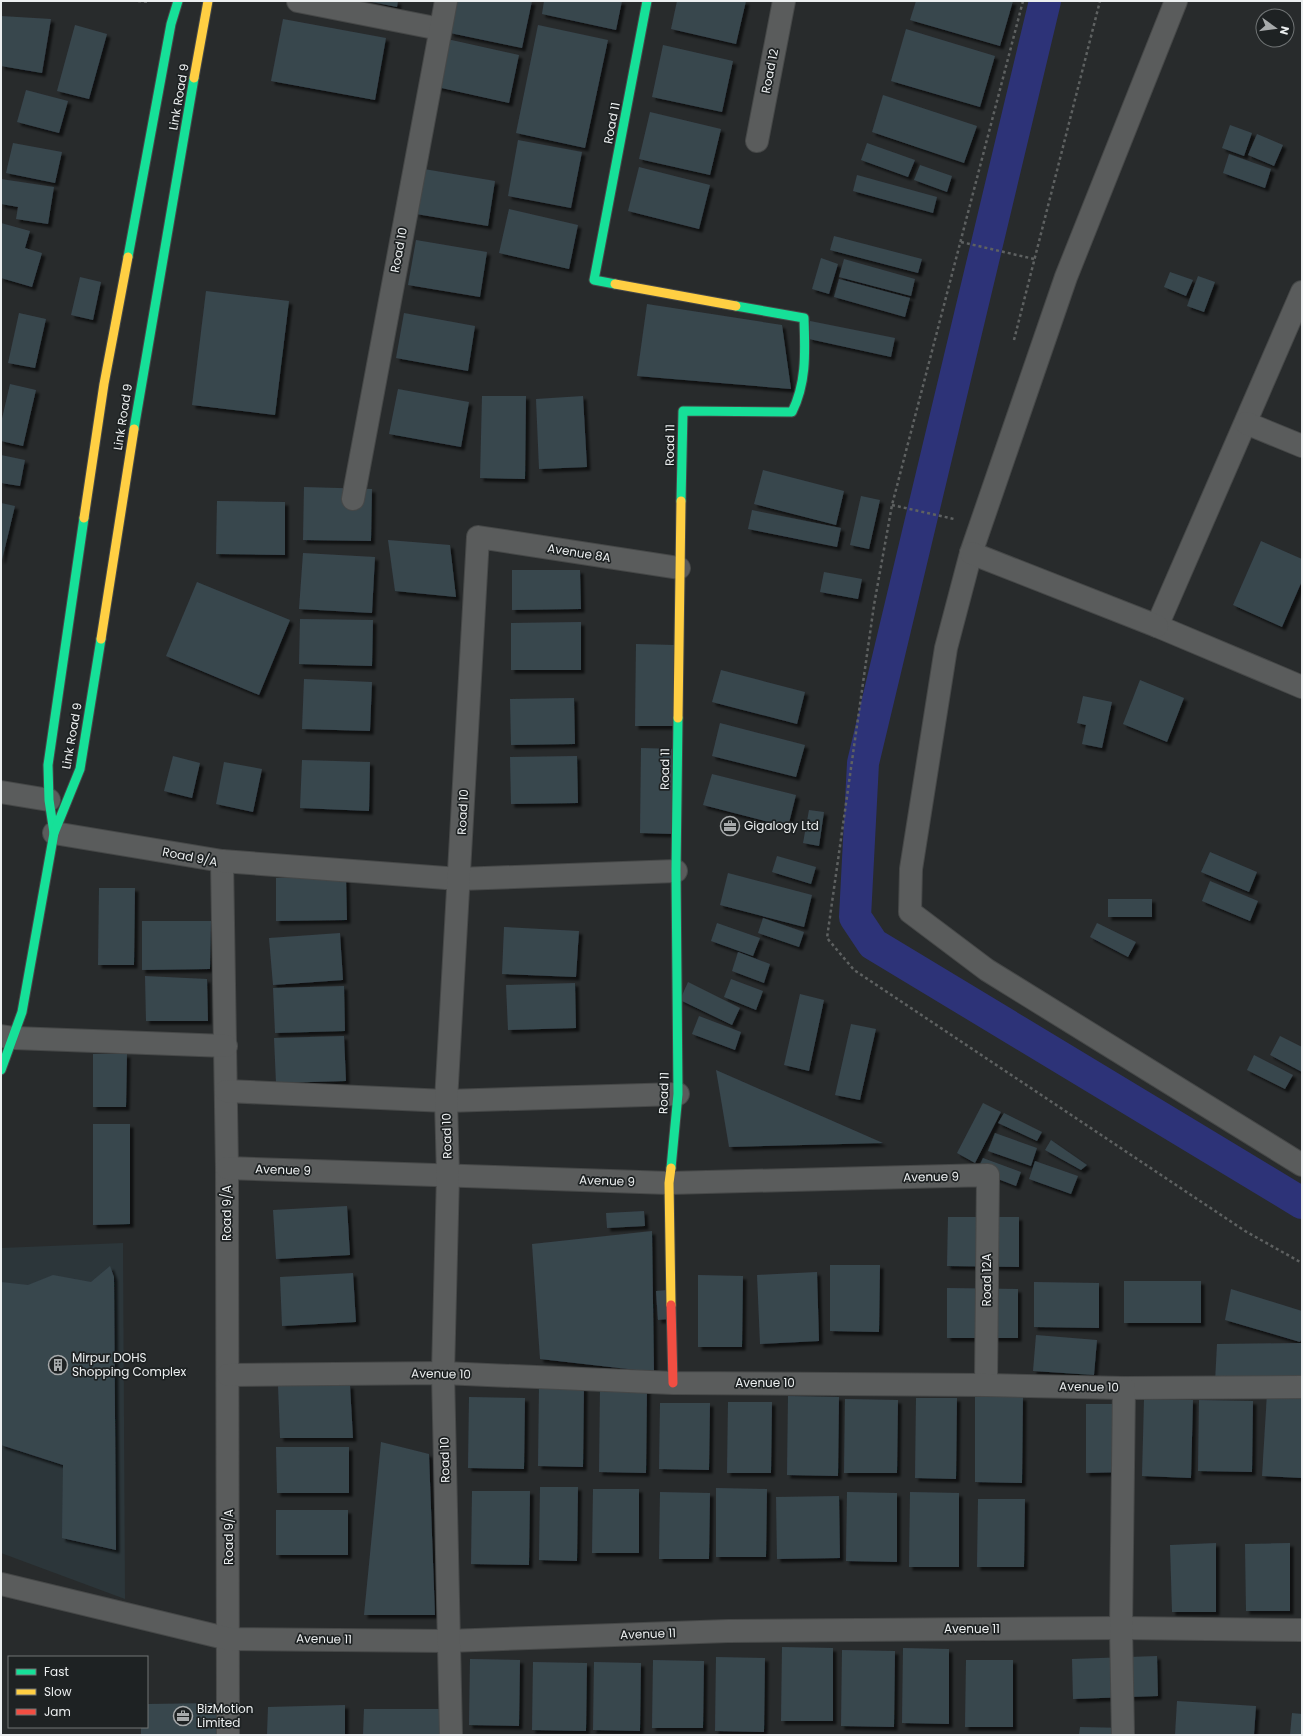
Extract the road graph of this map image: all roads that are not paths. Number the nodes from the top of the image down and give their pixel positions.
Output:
1 (178, 1) edge
2 (208, 1) edge
3 (298, 1) edge
4 (446, 1) edge
5 (647, 1) edge
6 (784, 1) edge
7 (1176, 1) edge
8 (440, 29) junction
9 (757, 142) dead end
10 (1302, 292) edge
11 (1246, 423) junction
12 (1302, 446) edge
13 (353, 499) dead end
14 (478, 537) joint
15 (971, 554) junction
16 (679, 568) junction
17 (1157, 626) junction
18 (1302, 687) edge
19 (1, 792) edge
20 (49, 800) junction
21 (54, 833) junction
22 (222, 861) junction
23 (676, 871) junction
24 (459, 879) junction
25 (8, 1037) edge
26 (226, 1046) junction
27 (1, 1070) edge
28 (226, 1091) junction
29 (678, 1094) junction
30 (446, 1101) junction
31 (1302, 1165) edge
32 (227, 1168) junction
33 (448, 1175) junction
34 (988, 1175) joint
35 (669, 1183) junction
36 (443, 1373) junction
37 (228, 1375) junction
38 (673, 1383) junction
39 (986, 1385) junction
40 (1302, 1387) edge
41 (1124, 1388) junction
42 (1, 1584) edge
43 (1121, 1628) junction
44 (1302, 1630) edge
45 (229, 1639) junction
46 (448, 1641) junction
47 (228, 1735) edge
48 (451, 1735) edge
49 (1123, 1735) edge

1 - 20 main road, Link Road 9
2 - 21 main road, Link Road 9
3 - 8 street
4 - 8 street, Road 10
5 - 16 main road, Road 11
6 - 9 street, Road 12
7 - 15 street
8 - 13 street, Road 10
10 - 11 street
11 - 12 street
11 - 17 street
14 - 16 street, Avenue 8A
14 - 24 street, Road 10
15 - 17 street
15 - 31 street
16 - 23 main road, Road 11
17 - 18 street
19 - 20 street
20 - 21 main road, Link Road 9
21 - 22 street, Road 9/A
21 - 25 main road, Link Road 9
22 - 24 street
22 - 26 street, Road 9/A
23 - 24 street
23 - 29 main road, Road 11
24 - 30 street, Road 10
25 - 26 street
25 - 27 main road, Link Road 9
26 - 28 street, Road 9/A
28 - 30 street
28 - 32 street, Road 9/A
29 - 30 street
29 - 35 main road, Road 11
30 - 33 street, Road 10
32 - 33 street, Avenue 9
32 - 37 street, Road 9/A
33 - 35 street, Avenue 9
33 - 36 street, Road 10
34 - 35 street, Avenue 9
34 - 39 street, Road 12A
35 - 38 main road, Road 11
36 - 37 street, Avenue 10
36 - 38 street, Avenue 10
36 - 46 street, Road 10
37 - 45 street, Road 9/A
38 - 39 street, Avenue 10
39 - 41 street, Avenue 10
40 - 41 street, Avenue 10
41 - 43 street
42 - 45 street, Avenue 11
43 - 44 street, Avenue 11
43 - 46 street, Avenue 11
43 - 49 street
45 - 46 street, Avenue 11
45 - 47 street, Road 9/A
46 - 48 street, Road 10

